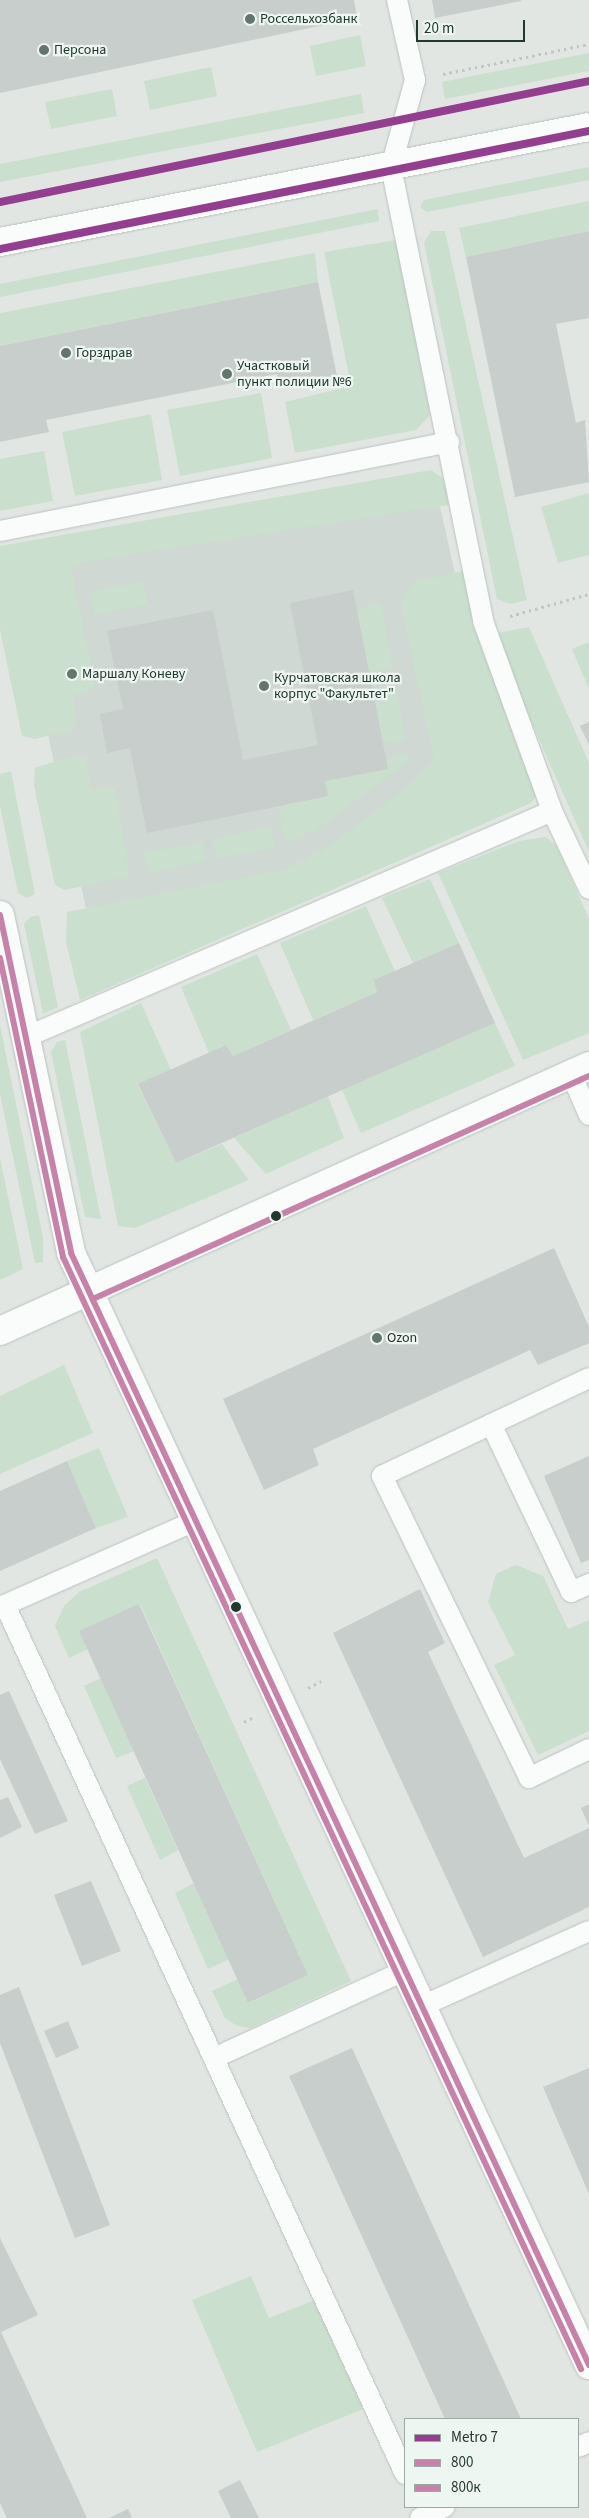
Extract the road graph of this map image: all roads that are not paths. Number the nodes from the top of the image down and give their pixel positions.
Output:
1 (397, 0) edge
2 (589, 127) edge
3 (391, 167) junction
4 (0, 242) edge
5 (449, 442) junction
6 (0, 531) edge
7 (552, 811) junction
8 (589, 889) edge
9 (0, 916) edge
10 (7, 982) edge
11 (26, 1038) junction
12 (580, 1070) edge
13 (589, 1115) edge
14 (91, 1290) junction
15 (0, 1331) edge
16 (589, 1378) edge
17 (491, 1424) junction
18 (197, 1520) junction
19 (589, 1584) edge
20 (2, 1606) edge
21 (589, 1749) edge
22 (589, 1931) edge
23 (406, 1970) junction
24 (422, 2006) junction
25 (214, 2058) junction
26 (589, 2365) edge
27 (404, 2472) edge
28 (442, 2508) edge
29 (423, 2515) edge

1 - 3 lane
2 - 3 street
3 - 4 street
3 - 5 lane
5 - 6 lane
5 - 7 lane
7 - 8 lane
7 - 11 lane
9 - 10 street
10 - 11 street
11 - 14 street
12 - 13 lane
12 - 14 street
14 - 15 street
14 - 18 street
16 - 17 lane
17 - 19 lane
17 - 21 lane
18 - 20 lane
18 - 23 street
20 - 25 lane
22 - 24 lane
23 - 24 street
23 - 25 lane
24 - 26 street
25 - 27 lane
28 - 29 lane

